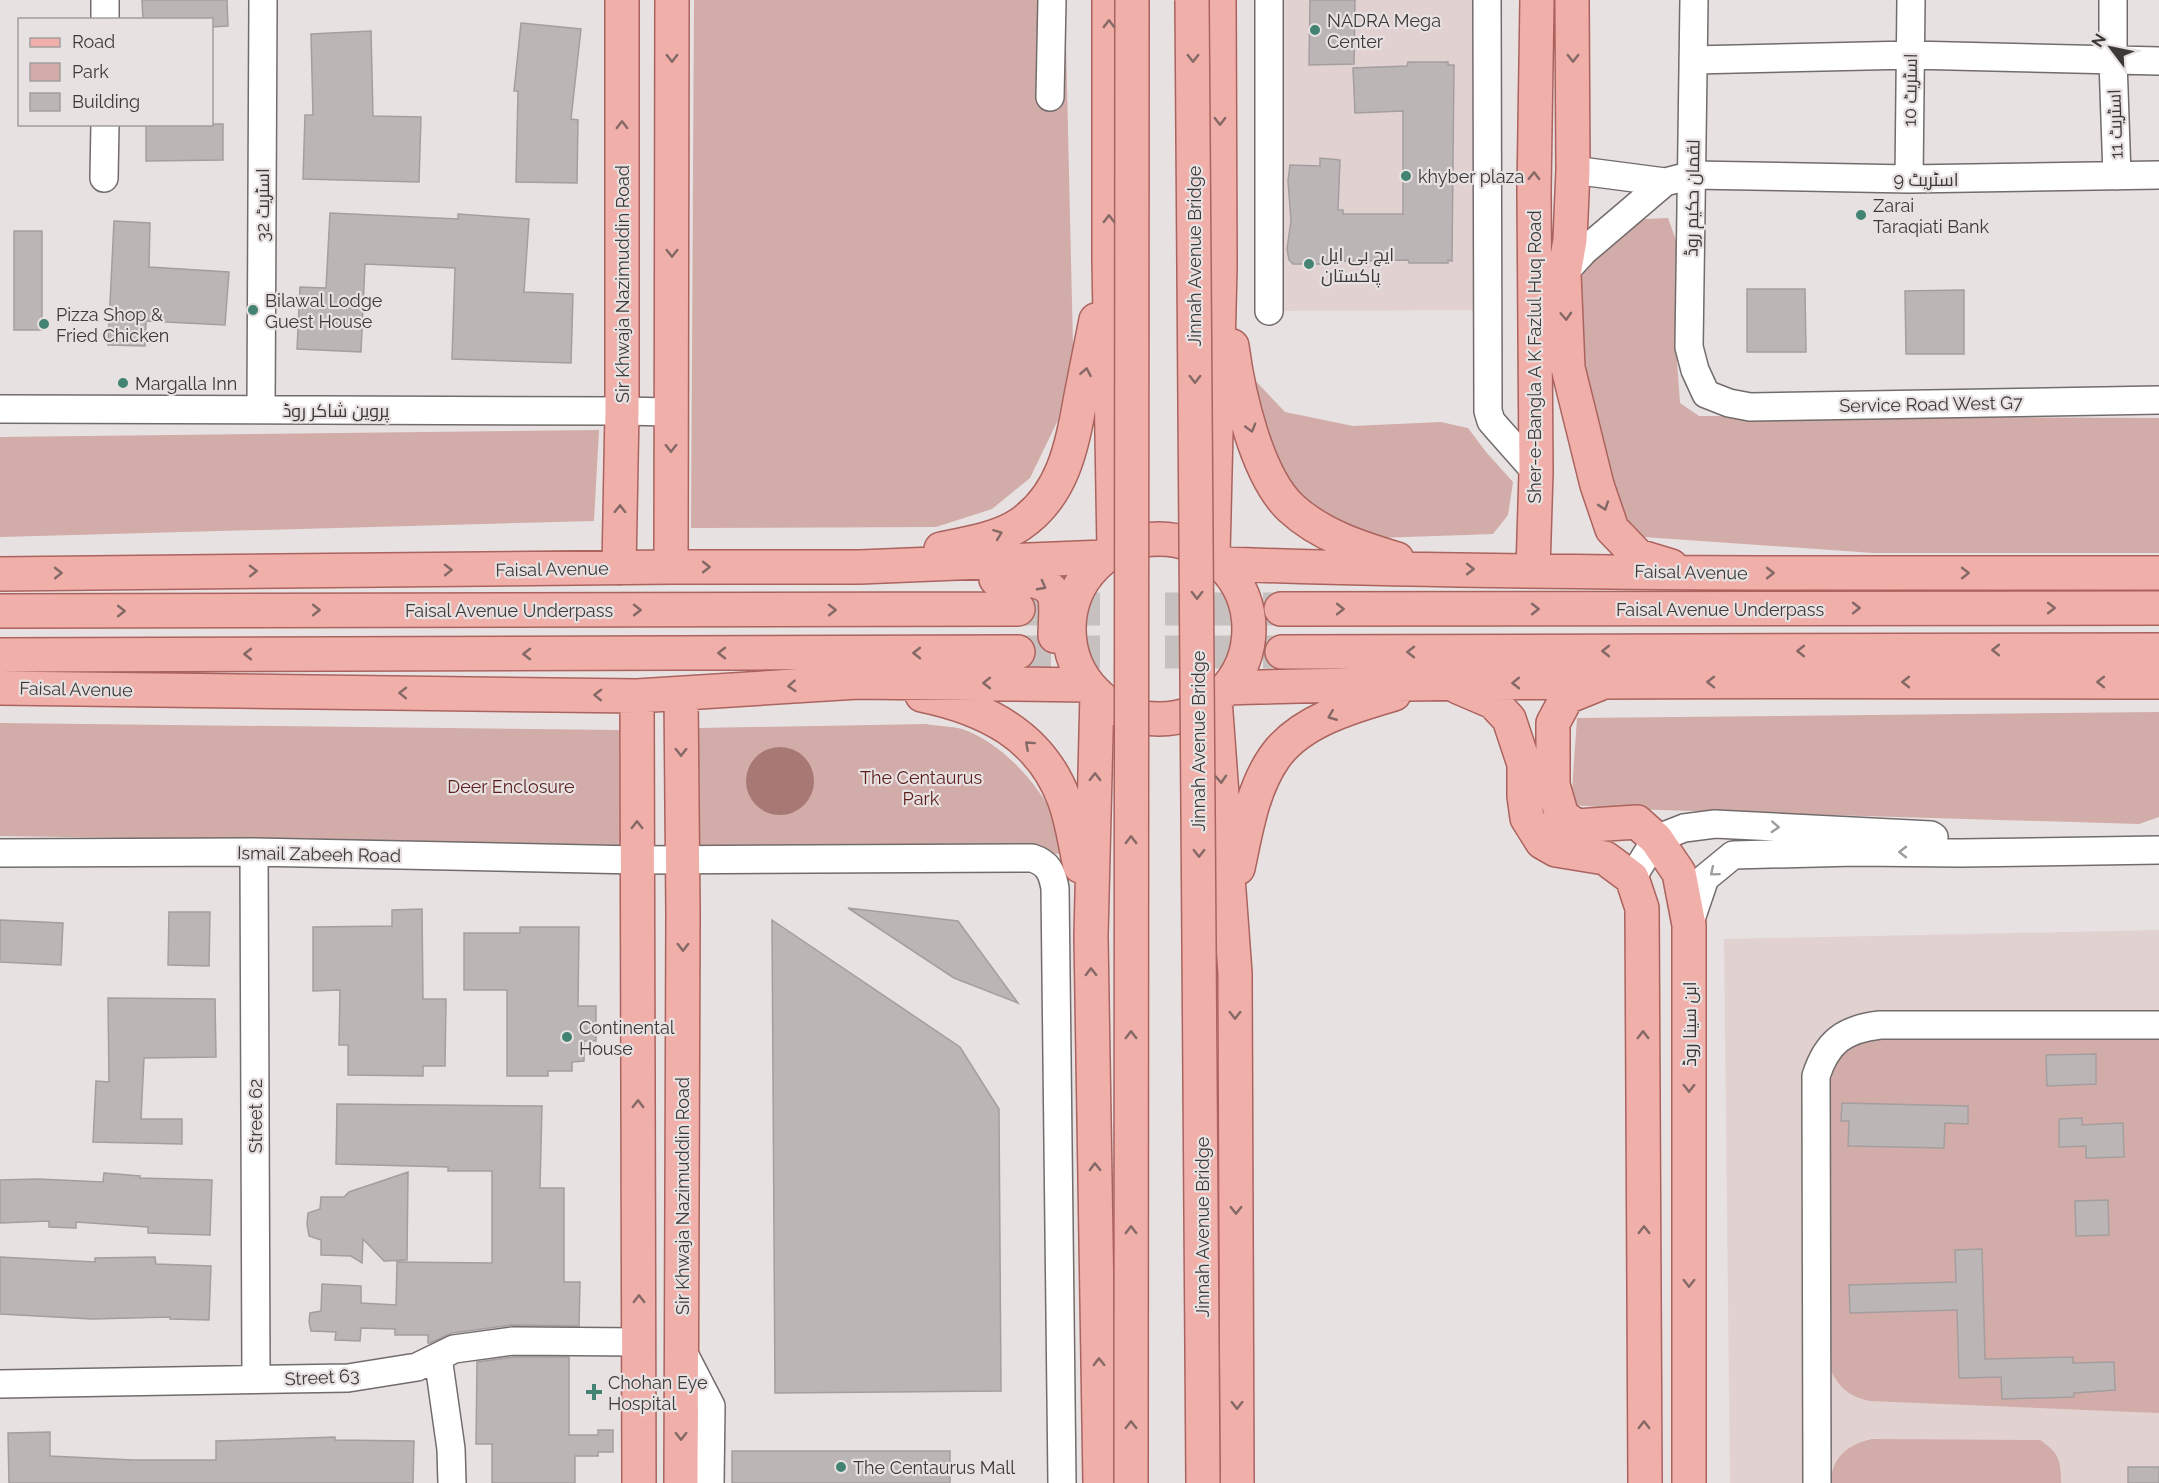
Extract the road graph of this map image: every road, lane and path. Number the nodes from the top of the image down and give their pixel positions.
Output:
1 (105, 0) edge
2 (263, 0) edge
3 (622, 0) edge
4 (672, 0) edge
5 (1052, 0) edge
6 (1109, 0) edge
7 (1132, 0) edge
8 (1192, 0) edge
9 (1220, 0) edge
10 (1269, 0) edge
11 (1487, 0) edge
12 (1537, 0) edge
13 (1572, 0) edge
14 (1694, 0) edge
15 (1911, 0) edge
16 (2113, 0) edge
17 (105, 18) edge
18 (1911, 55) junction
19 (1693, 60) junction
20 (2113, 61) junction
21 (2159, 61) edge
22 (1050, 97) dead end
23 (105, 126) edge
24 (1573, 170) junction
25 (1693, 175) junction
26 (2117, 176) junction
27 (2159, 176) edge
28 (104, 178) dead end
29 (1909, 179) junction
30 (1665, 182) junction
31 (1109, 259) junction
32 (1220, 267) junction
33 (1564, 274) junction
34 (1535, 298) junction
35 (1269, 311) dead end
36 (1706, 394) joint
37 (2159, 400) edge
38 (0, 409) edge
39 (261, 410) junction
40 (622, 411) junction
41 (671, 412) junction
42 (1536, 472) junction
43 (1109, 554) junction
44 (1218, 559) junction
45 (671, 567) junction
46 (860, 567) junction
47 (619, 568) junction
48 (1434, 569) junction
49 (1402, 570) junction
50 (1533, 570) junction
51 (1695, 573) junction
52 (2159, 573) edge
53 (0, 574) edge
54 (2159, 608) edge
55 (1018, 609) tunnel mouth
56 (1281, 609) tunnel mouth
57 (0, 611) edge
58 (2159, 650) edge
59 (1018, 652) tunnel mouth
60 (1282, 652) tunnel mouth
61 (0, 655) edge
62 (858, 682) junction
63 (1603, 682) junction
64 (2159, 682) edge
65 (1036, 683) junction
66 (1378, 684) junction
67 (1439, 684) junction
68 (0, 688) edge
69 (1092, 689) junction
70 (681, 694) junction
71 (1221, 694) junction
72 (637, 696) junction
73 (1539, 761) junction
74 (1656, 839) junction
75 (2159, 850) edge
76 (254, 852) junction
77 (0, 853) edge
78 (1961, 853) junction
79 (681, 858) junction
80 (637, 860) junction
81 (1632, 878) junction
82 (683, 913) junction
83 (637, 918) junction
84 (1689, 925) junction
85 (1091, 936) junction
86 (1235, 973) junction
87 (2159, 1025) edge
88 (639, 1342) junction
89 (681, 1350) junction
90 (438, 1357) junction
91 (256, 1379) junction
92 (0, 1384) edge
93 (1100, 1407) junction
94 (452, 1483) edge
95 (639, 1483) edge
96 (681, 1483) edge
97 (710, 1483) edge
98 (1063, 1483) edge
99 (1100, 1483) edge
100 (1131, 1483) edge
101 (1203, 1483) edge
102 (1237, 1483) edge
103 (1645, 1483) edge
104 (1689, 1483) edge
105 (1817, 1483) edge

1 - 17 street
2 - 39 street, اسٹریٹ 32
40 -> 3 main road, Sir Khwaja Nazimuddin Road
4 -> 41 main road
5 - 22 street
31 -> 6 main road
100 -> 7 main road, bridge
8 -> 101 main road, Jinnah Avenue Bridge, bridge
9 -> 32 main road
10 - 35 street
11 - 42 street
34 -> 12 main road, Sher-e-Bangla A K Fazlul Huq Road
13 -> 24 main road, Sher-e-Bangla A K Fazlul Huq Road
14 - 19 street, لقمان حکیم روڈ
15 - 18 street, اسٹریٹ 10
16 - 20 street, اسٹریٹ 11
18 - 19 street
18 - 20 street
18 - 29 street, اسٹریٹ 10
19 - 25 street, لقمان حکیم روڈ
20 - 21 street
20 - 26 street, اسٹریٹ 11
23 - 28 street
24 - 30 street
24 - 33 main road, Sher-e-Bangla A K Fazlul Huq Road
25 - 29 street, اسٹریٹ 9
25 - 30 street
25 - 36 street, لقمان حکیم روڈ
26 - 27 street, اسٹریٹ 9
26 - 29 street, اسٹریٹ 9
30 - 33 street
31 - 43 main road
46 -> 31 main road
32 - 44 main road
32 -> 48 main road
33 - 34 street
33 -> 51 main road, Sher-e-Bangla A K Fazlul Huq Road
34 - 42 main road, Sher-e-Bangla A K Fazlul Huq Road
36 - 37 street, Service Road West G7
38 - 39 street, پروین شاکر روڈ
39 - 40 street, پروین شاکر روڈ
40 - 41 street, پروین شاکر روڈ
47 -> 40 main road, Sir Khwaja Nazimuddin Road
41 -> 45 main road
42 - 50 main road, Sher-e-Bangla A K Fazlul Huq Road
43 - 44 main road
43 - 46 main road, Faisal Avenue
43 - 69 main road
44 - 49 main road, Faisal Avenue
44 - 71 main road
45 -> 46 main road, Faisal Avenue
45 - 47 main road, Faisal Avenue
46 -> 65 main road
53 -> 47 main road, Faisal Avenue
48 - 49 main road, Faisal Avenue
48 -> 50 main road, Faisal Avenue
49 - 66 main road
50 - 51 main road, Faisal Avenue
51 -> 52 main road, Faisal Avenue
56 -> 54 main road, Faisal Avenue Underpass
57 -> 55 main road, Faisal Avenue Underpass
58 -> 60 main road
59 -> 61 main road
65 -> 62 main road, Faisal Avenue
62 -> 70 main road, Faisal Avenue
85 -> 62 main road
64 -> 63 main road
63 -> 67 main road
63 - 73 main road, ابن سینا روڈ
65 - 69 main road, Faisal Avenue
66 - 67 main road
66 - 71 main road
67 - 73 main road, ابن سینا روڈ
67 -> 86 main road
72 -> 68 main road, Faisal Avenue
69 - 71 main road
85 -> 69 main road
70 - 72 main road, Faisal Avenue
70 -> 79 main road, Sir Khwaja Nazimuddin Road
71 -> 86 main road
80 -> 72 main road
73 - 74 main road, ابن سینا روڈ
73 - 81 main road, ابن سینا روڈ
74 -> 78 street
74 - 81 street
74 - 84 main road, ابن سینا روڈ
75 - 78 street
76 - 77 street, Ismail Zabeeh Road
76 - 80 street, Ismail Zabeeh Road
76 - 91 street, Street 62
78 -> 84 street
79 - 80 street, Ismail Zabeeh Road
79 - 82 main road, Sir Khwaja Nazimuddin Road
79 - 98 street, Ismail Zabeeh Road
80 - 83 main road
103 -> 81 main road
82 - 83 main road
82 -> 89 main road, Sir Khwaja Nazimuddin Road
88 -> 83 main road
84 -> 104 main road, ابن سینا روڈ
93 -> 85 main road
86 -> 102 main road
87 - 105 street
88 - 90 street, Street 63
88 - 95 main road
89 -> 96 main road, Sir Khwaja Nazimuddin Road
89 - 97 street
90 - 91 street, Street 63
90 - 94 street
91 - 92 street, Street 63
93 - 98 street
93 - 99 main road

